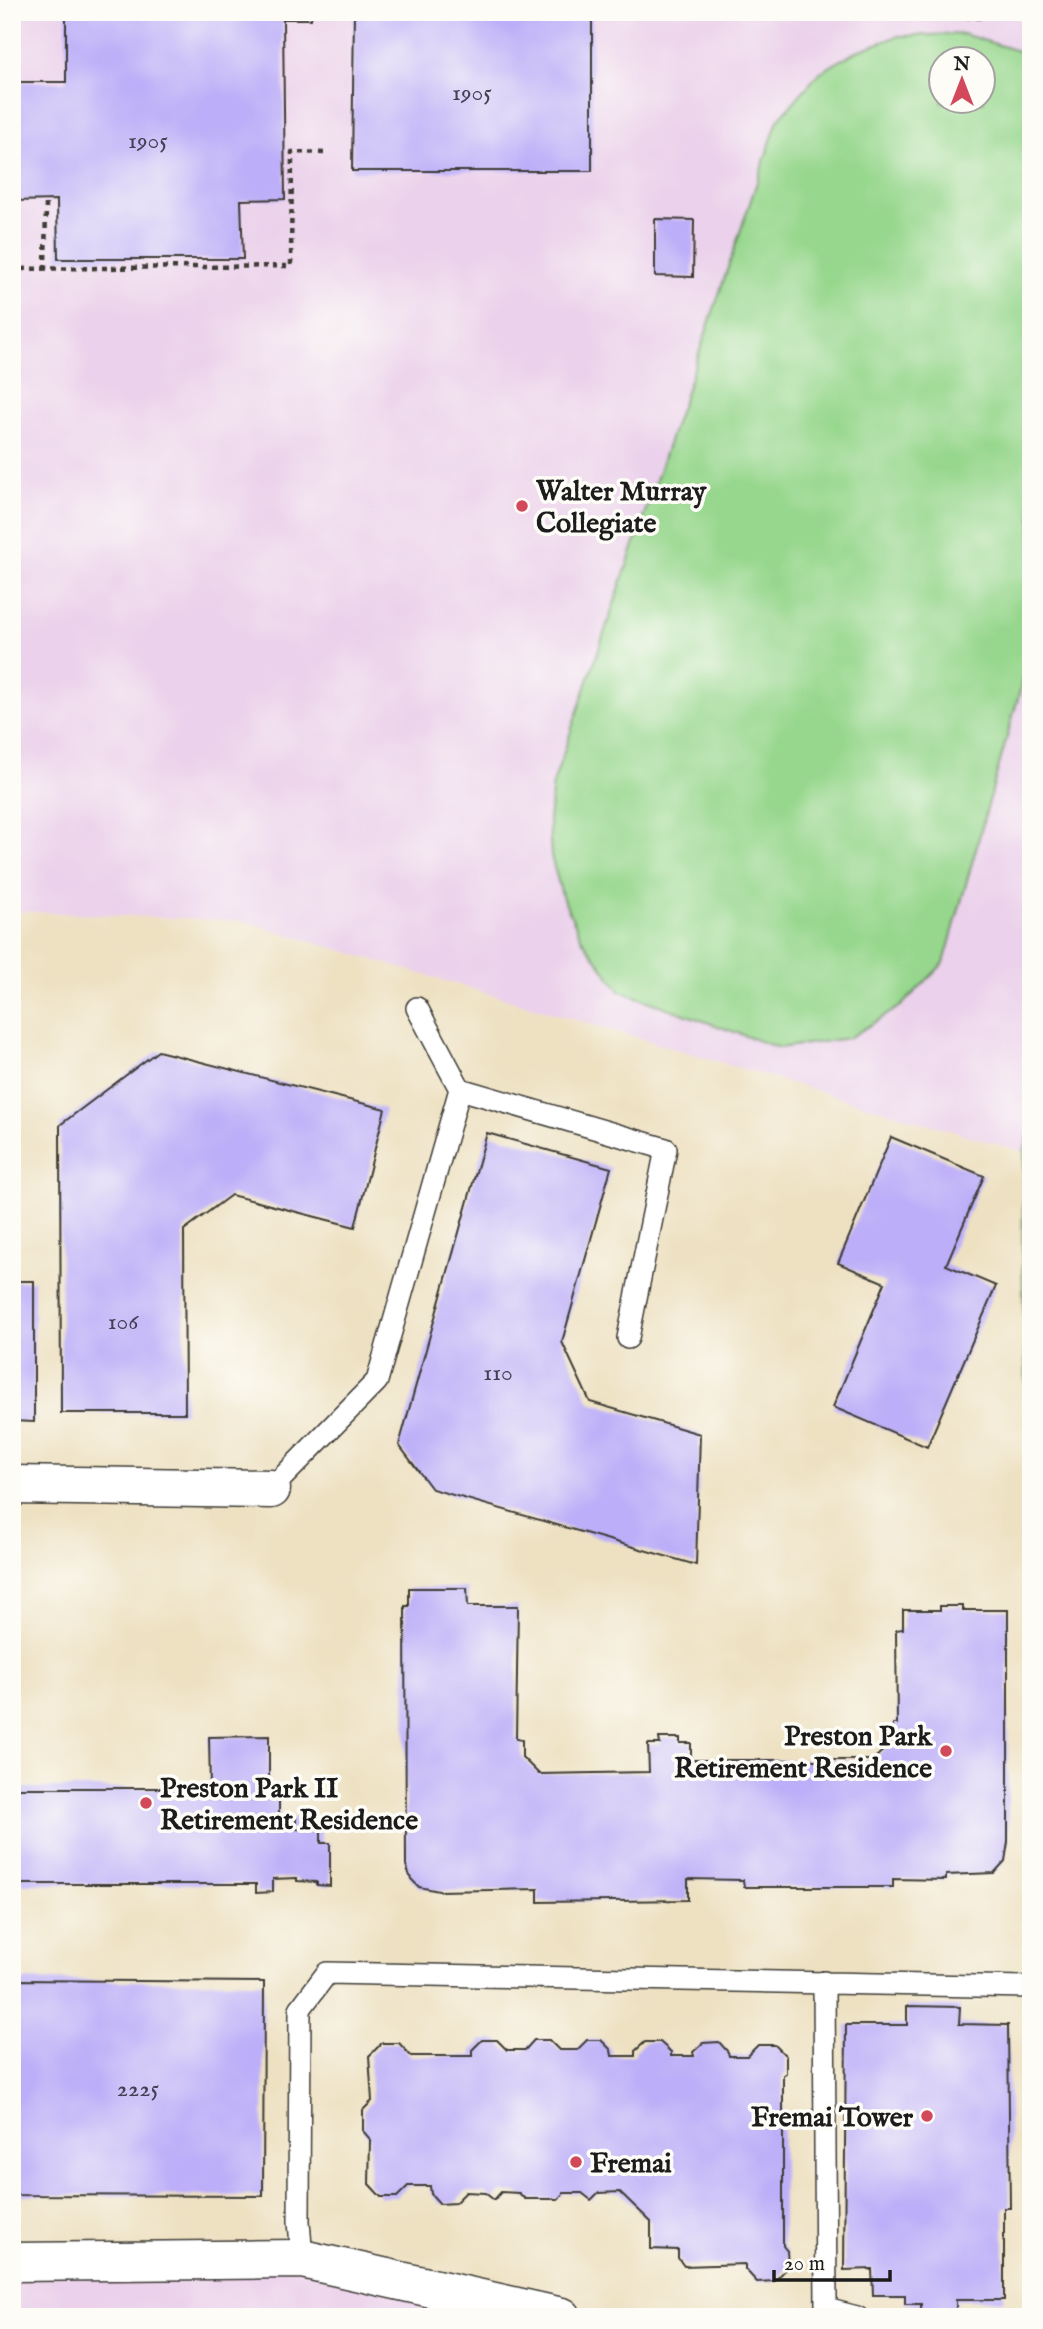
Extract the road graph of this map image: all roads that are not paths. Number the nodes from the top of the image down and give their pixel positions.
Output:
1 (417, 1008) dead end
2 (460, 1089) junction
3 (628, 1338) dead end
4 (12, 1485) edge
5 (271, 1489) joint
6 (824, 1982) junction
7 (1031, 1987) edge
8 (302, 2259) junction
9 (12, 2262) edge
10 (825, 2313) edge
11 (562, 2317) edge
12 (857, 2317) edge

1 - 2 lane
2 - 3 lane
2 - 5 lane
4 - 5 street
6 - 7 lane
6 - 8 lane
6 - 10 lane
8 - 9 street
8 - 11 street
10 - 12 lane

